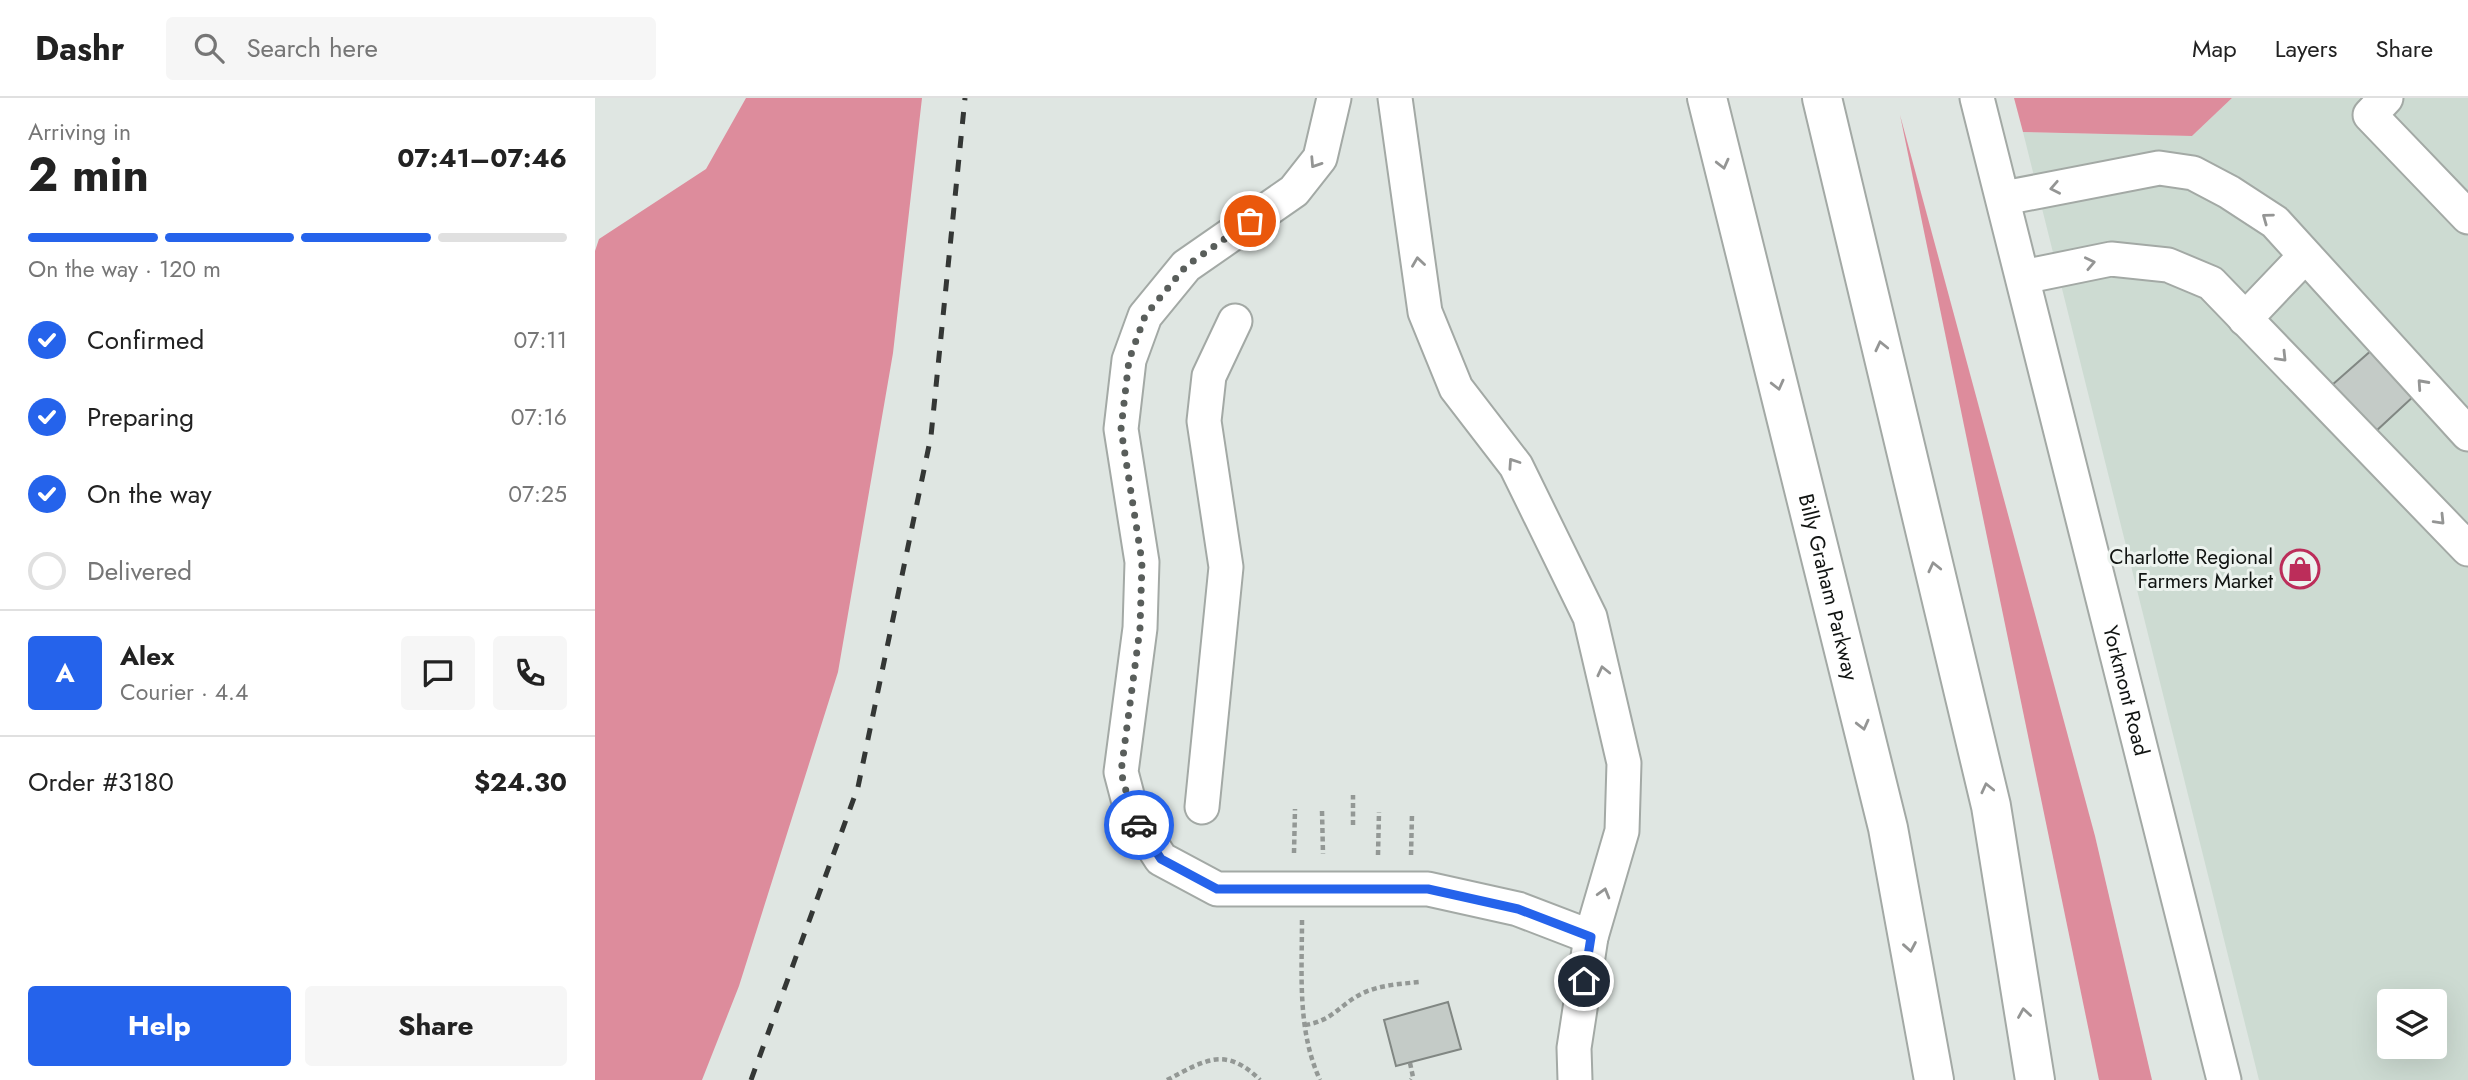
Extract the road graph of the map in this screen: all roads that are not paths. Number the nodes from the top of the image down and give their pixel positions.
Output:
1 (1336, 98) edge
2 (1395, 98) edge
3 (1707, 98) edge
4 (1822, 98) edge
5 (1977, 98) edge
6 (2386, 98) edge
7 (2004, 198) junction
8 (2468, 217) edge
9 (2305, 256) junction
10 (2023, 277) junction
11 (2245, 319) junction
12 (1235, 321) dead end
13 (2468, 434) edge
14 (2468, 549) edge
15 (1202, 807) dead end
16 (1591, 937) junction
17 (1575, 1080) edge
18 (1934, 1080) edge
19 (2035, 1080) edge
20 (2224, 1080) edge

1 -> 16 street
16 -> 2 street
3 -> 18 highway, Billy Graham Parkway
19 -> 4 highway
5 - 7 street, Yorkmont Road
6 - 8 street
9 -> 7 street
7 - 10 street, Yorkmont Road
9 - 11 street
13 -> 9 street
10 -> 11 street
10 - 20 street, Yorkmont Road
11 -> 14 street
12 - 15 street
16 - 17 street

